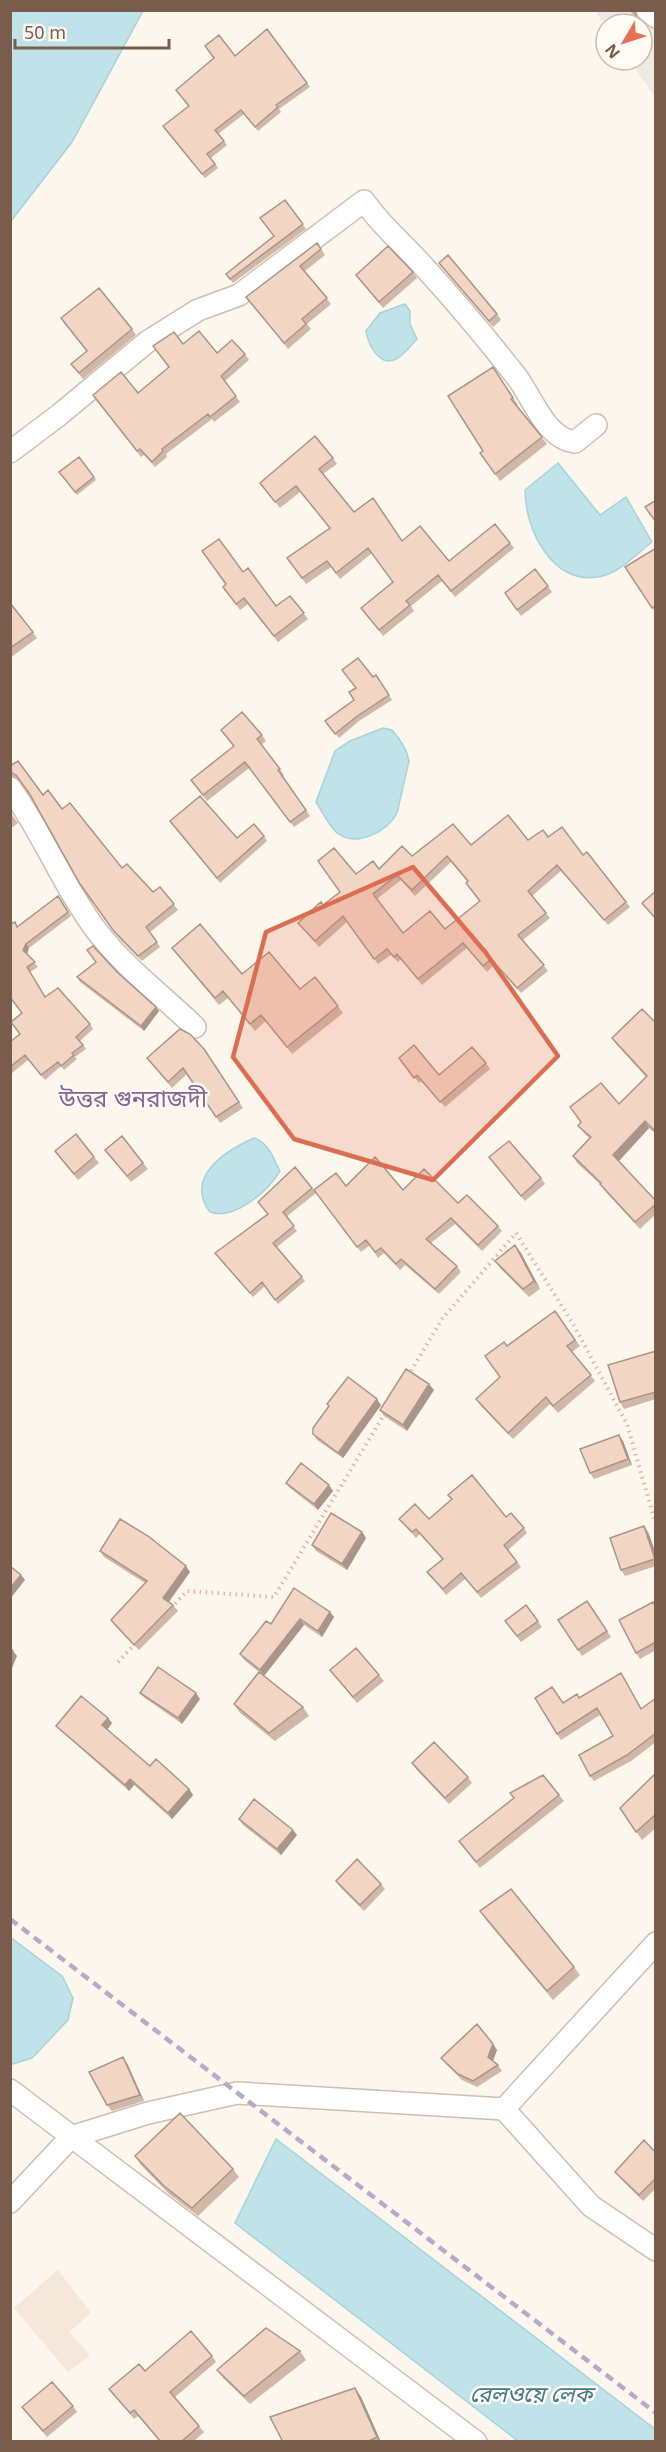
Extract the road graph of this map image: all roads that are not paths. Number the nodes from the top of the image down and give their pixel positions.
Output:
1 (647, 10) edge
2 (656, 17) edge
3 (596, 426) dead end
4 (10, 452) edge
5 (10, 788) edge
6 (195, 1028) dead end
7 (656, 1943) edge
8 (10, 2090) edge
9 (504, 2109) junction
10 (71, 2137) junction
11 (10, 2202) edge
12 (656, 2250) edge
13 (476, 2442) edge

1 - 2 street
3 - 4 street
5 - 6 street
7 - 9 street
8 - 10 street
9 - 10 street
9 - 12 street
10 - 11 street
10 - 13 street

